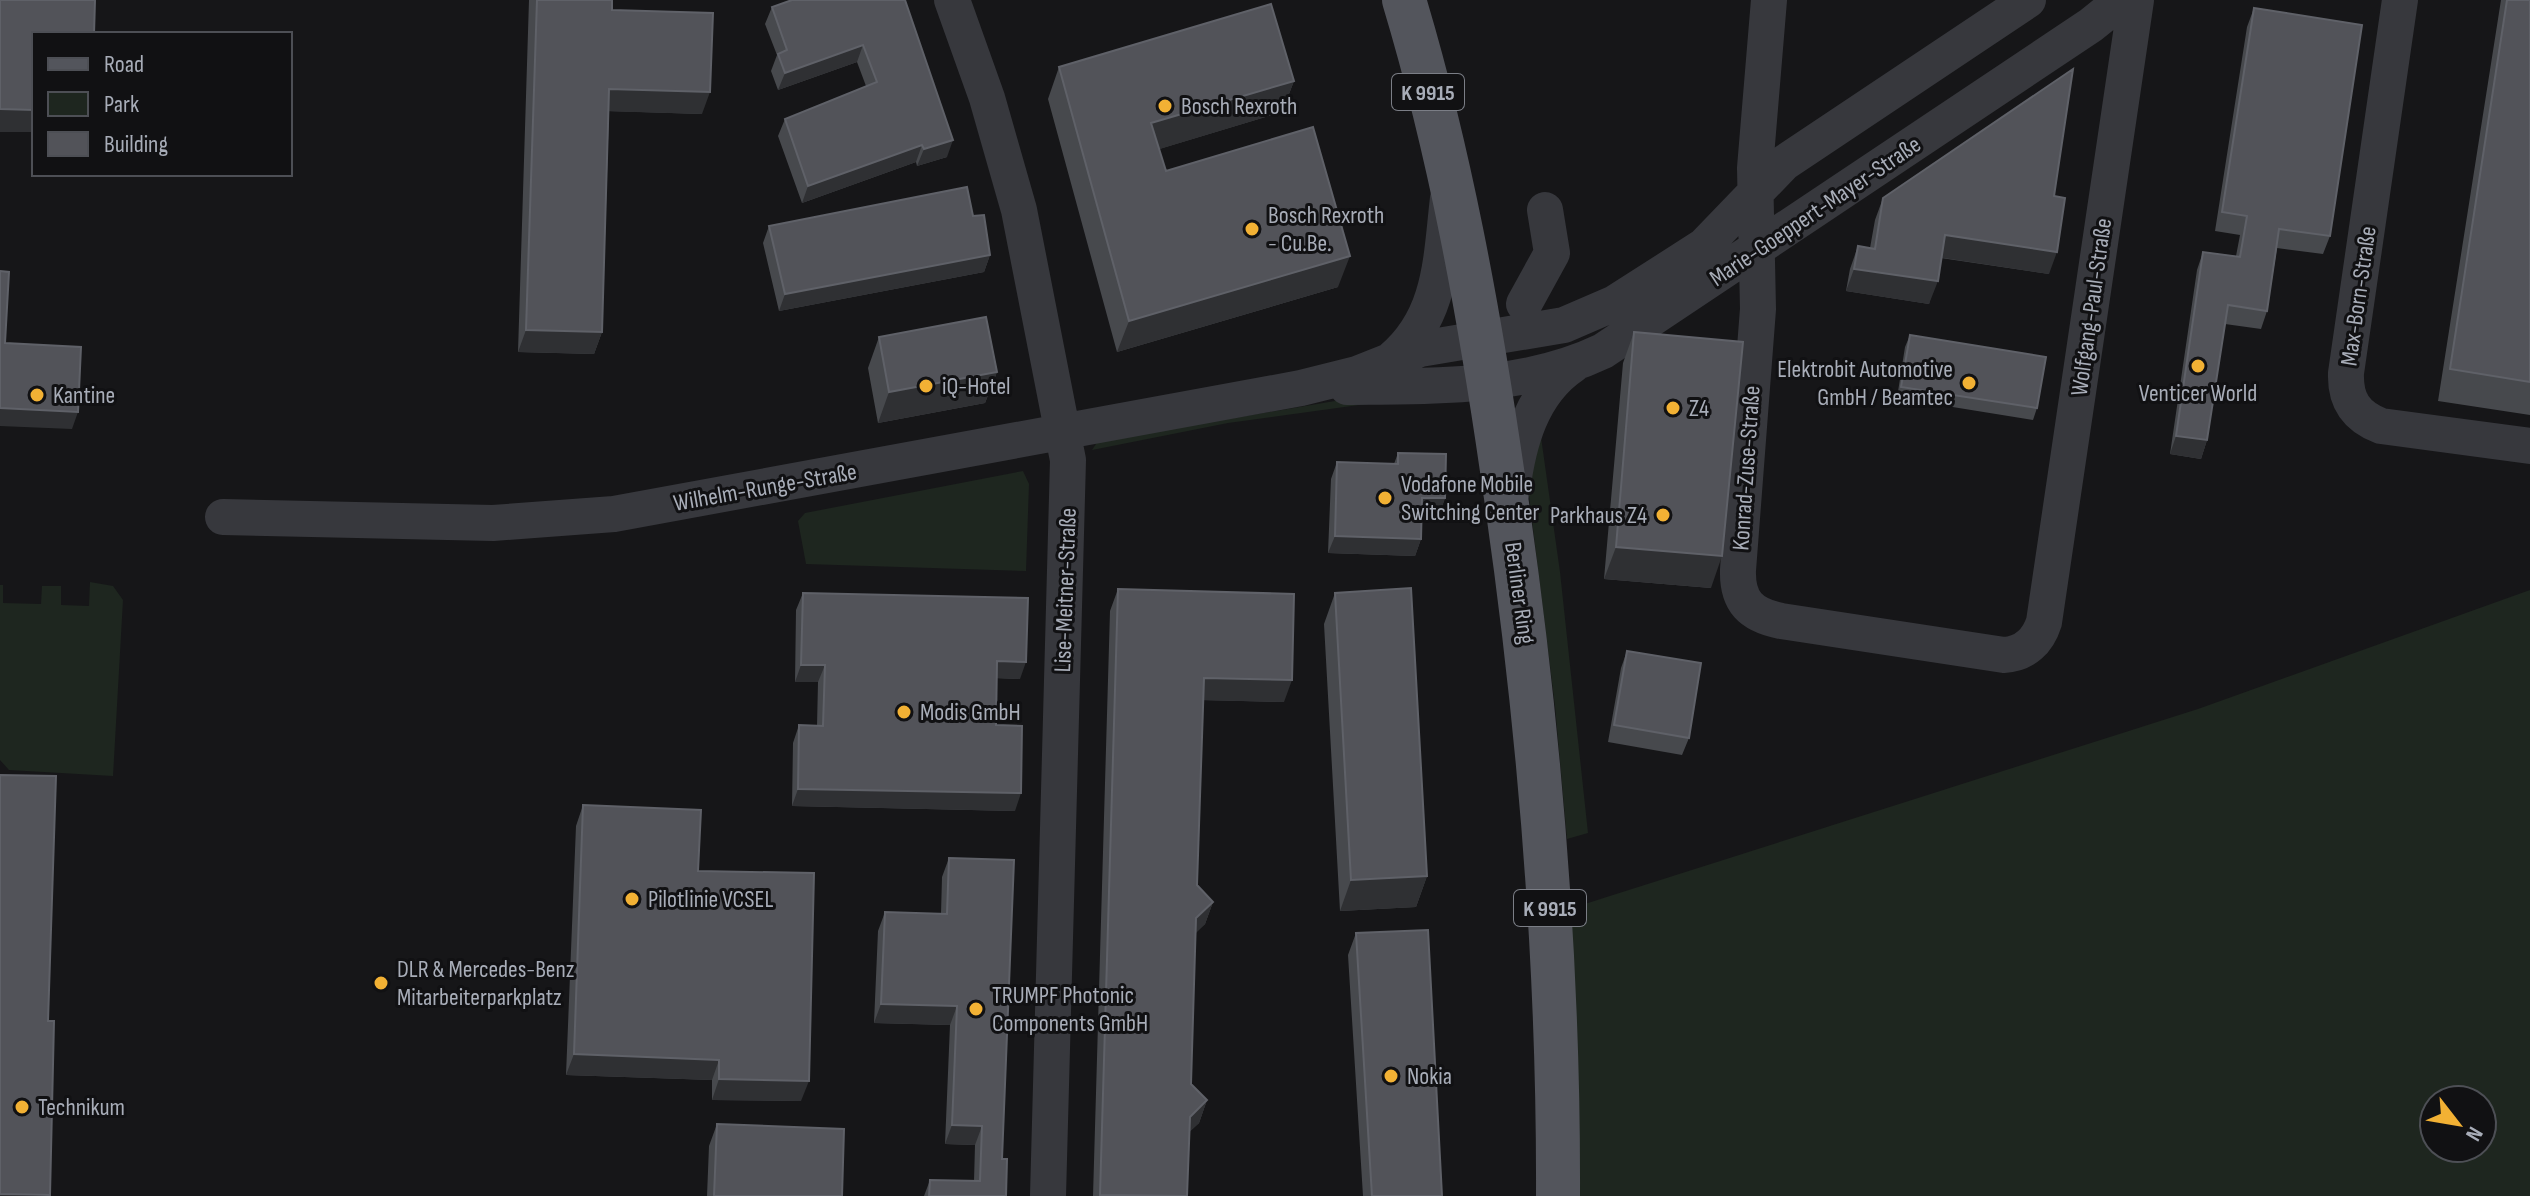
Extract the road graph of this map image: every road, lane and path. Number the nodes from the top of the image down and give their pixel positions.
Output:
1 (952, 0) edge
2 (1404, 0) edge
3 (1769, 0) edge
4 (2028, 0) edge
5 (2122, 0) edge
6 (2136, 0) edge
7 (2400, 0) edge
8 (1450, 184) junction
9 (1755, 190) junction
10 (1558, 212) dead end
11 (1757, 250) junction
12 (1524, 304) dead end
13 (1485, 361) junction
14 (1387, 363) junction
15 (1574, 364) junction
16 (1301, 388) junction
17 (1065, 432) junction
18 (2530, 446) edge
19 (1509, 514) junction
20 (223, 517) dead end
21 (2045, 613) joint
22 (1048, 1196) edge
23 (1558, 1196) edge

1 - 17 street, Lise-Meitner-Straße
2 - 8 main road, Berliner Ring / K 9915
3 - 9 street, Konrad-Zuse-Straße
4 - 9 street, Marie-Goeppert-Mayer-Straße
5 - 11 street, Marie-Goeppert-Mayer-Straße
6 - 21 street, Wolfgang-Paul-Straße
7 - 18 street, Max-Born-Straße
8 - 13 main road, Berliner Ring / K 9915
8 - 14 street, Wilhelm-Runge-Straße
9 - 11 street, Konrad-Zuse-Straße
9 - 13 street, Marie-Goeppert-Mayer-Straße
10 - 12 street
11 - 15 street, Marie-Goeppert-Mayer-Straße
11 - 21 street, Konrad-Zuse-Straße
13 - 14 street, Wilhelm-Runge-Straße
13 - 15 street, Marie-Goeppert-Mayer-Straße
13 - 16 street, Wilhelm-Runge-Straße
13 - 19 main road, Berliner Ring / K 9915
14 - 16 street, Wilhelm-Runge-Straße
15 - 19 street
16 - 17 street, Wilhelm-Runge-Straße
17 - 20 street, Wilhelm-Runge-Straße
17 - 22 street, Lise-Meitner-Straße
19 - 23 main road, Berliner Ring / K 9915

